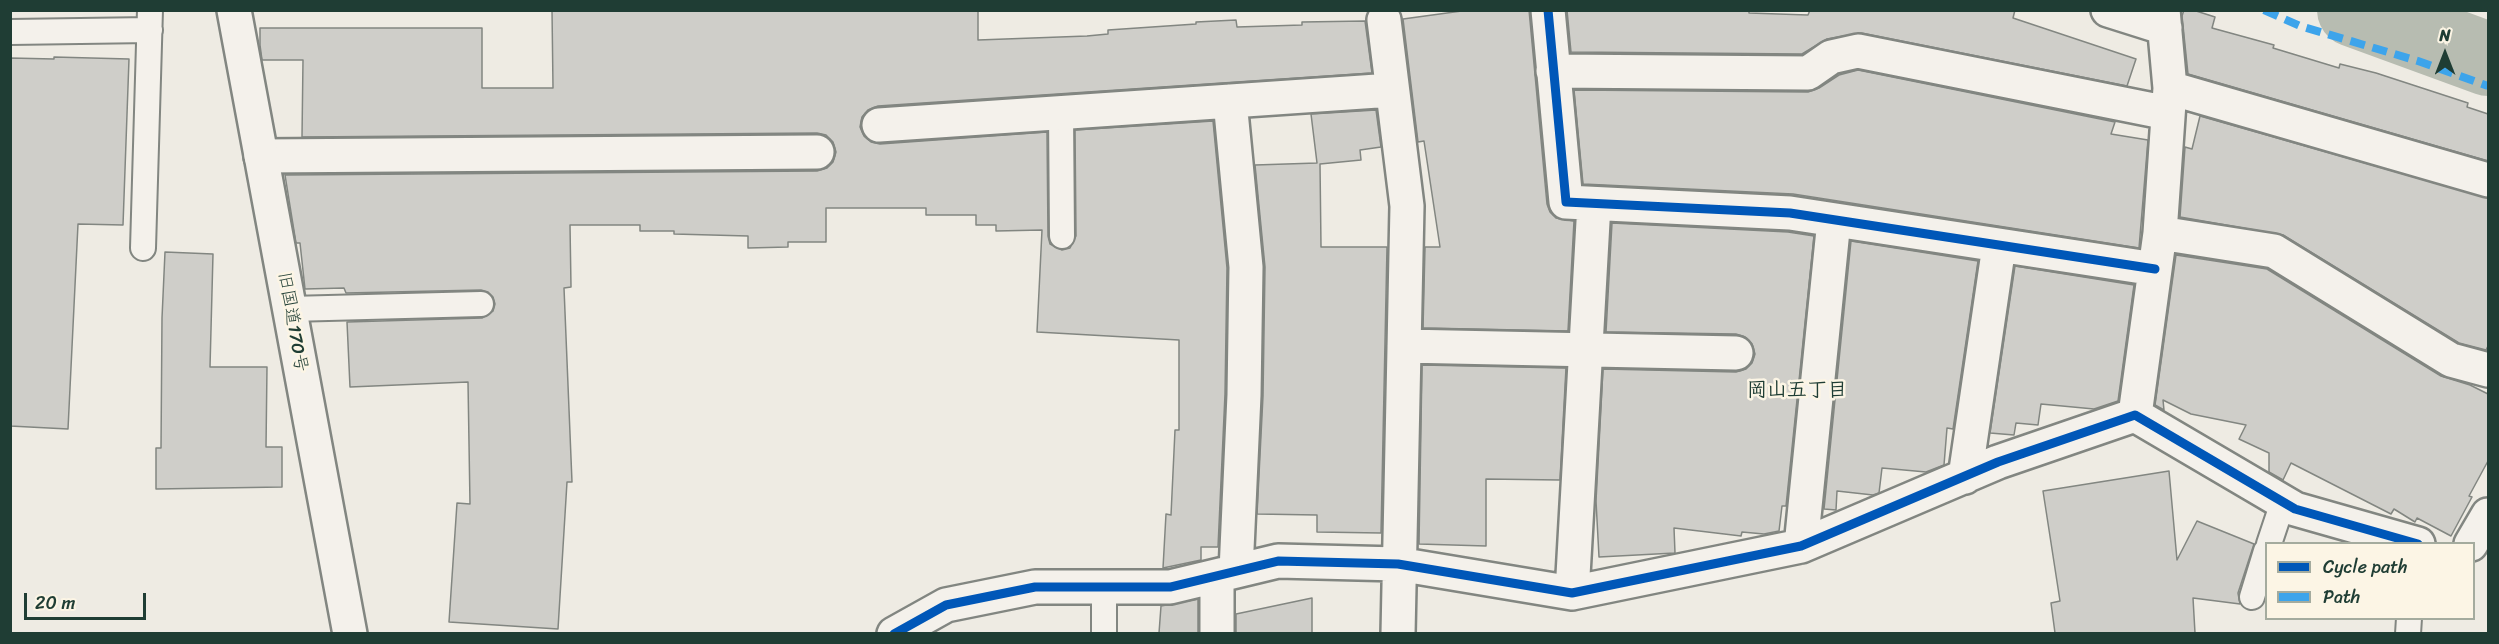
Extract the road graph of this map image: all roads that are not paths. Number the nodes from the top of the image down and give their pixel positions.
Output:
1 (234, 10) edge
2 (1548, 10) edge
3 (2108, 10) edge
4 (2164, 19) edge
5 (150, 20) edge
6 (1384, 20) dead end
7 (10, 32) edge
8 (1553, 71) junction
9 (1392, 90) junction
10 (2169, 100) junction
11 (1230, 101) junction
12 (1061, 113) junction
13 (879, 125) dead end
14 (817, 152) dead end
15 (261, 156) junction
16 (2488, 180) edge
17 (1594, 204) junction
18 (1834, 220) junction
19 (2160, 233) junction
20 (1062, 236) dead end
21 (1999, 246) junction
22 (142, 248) dead end
23 (2155, 269) junction
24 (481, 304) dead end
25 (290, 309) junction
26 (1404, 346) junction
27 (1586, 351) junction
28 (1736, 353) dead end
29 (2488, 370) edge
30 (2135, 415) junction
31 (1965, 477) junction
32 (2283, 501) junction
33 (2488, 515) edge
34 (2269, 542) edge
35 (2412, 542) edge
36 (2472, 542) edge
37 (1801, 546) junction
38 (2265, 554) edge
39 (1398, 564) junction
40 (1227, 573) junction
41 (1104, 587) junction
42 (1572, 593) junction
43 (2252, 597) dead end
44 (350, 633) edge
45 (894, 633) edge
46 (1104, 633) edge
47 (1217, 633) edge
48 (1398, 633) edge

1 - 15 main road, 旧国道170号
2 - 8 main road
3 - 4 main road
4 - 10 main road
5 - 7 lane
5 - 22 lane
6 - 9 main road
8 - 10 main road
8 - 17 main road
9 - 11 main road
9 - 26 main road
10 - 16 main road
10 - 19 main road
11 - 12 main road
11 - 40 main road
12 - 13 main road
12 - 20 lane
14 - 15 main road
15 - 25 main road, 旧国道170号
17 - 18 main road
17 - 27 main road
18 - 21 main road
18 - 37 main road
19 - 23 main road
19 - 29 main road
21 - 23 main road
21 - 31 main road
23 - 30 main road
24 - 25 lane
25 - 44 main road, 旧国道170号
26 - 27 main road
26 - 39 main road
27 - 28 main road
27 - 42 main road
30 - 31 main road
30 - 32 main road
31 - 37 main road
32 - 34 lane
32 - 35 main road
33 - 36 main road
37 - 42 main road
38 - 43 lane
39 - 40 main road
39 - 42 main road
39 - 48 main road
40 - 41 main road
40 - 47 main road
41 - 45 main road
41 - 46 lane

